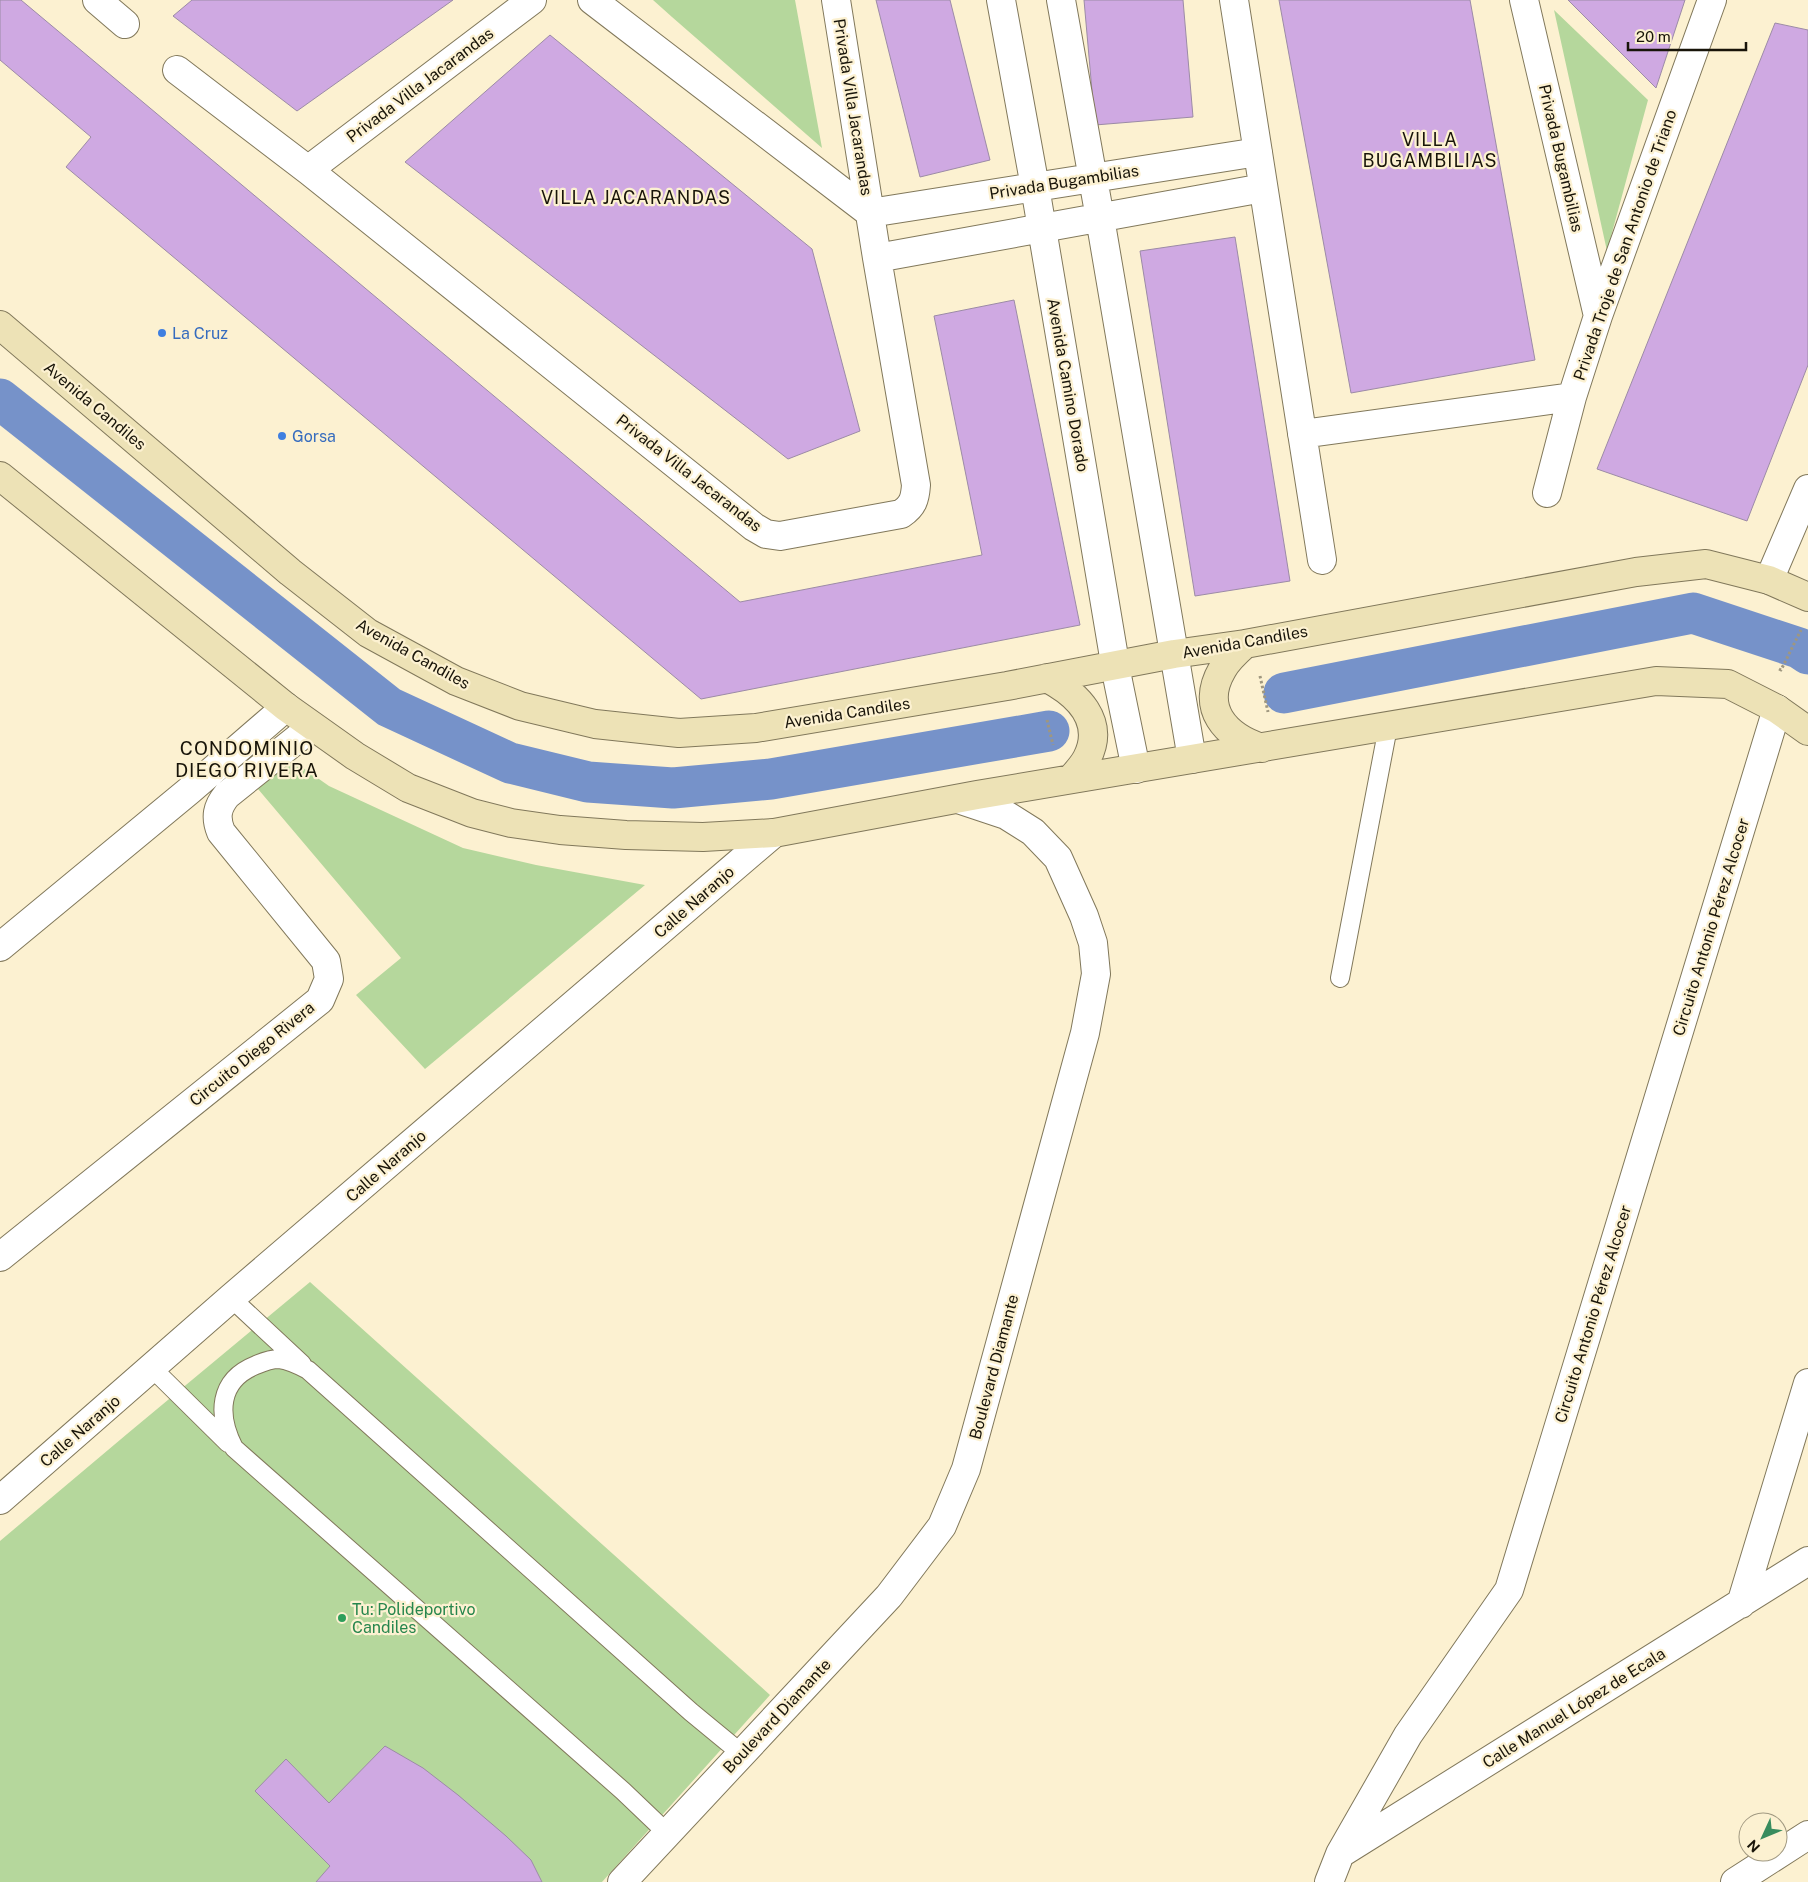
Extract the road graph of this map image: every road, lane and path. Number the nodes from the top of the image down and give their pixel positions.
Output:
1 (97, 0) edge
2 (532, 0) edge
3 (592, 0) edge
4 (836, 0) edge
5 (1001, 0) edge
6 (1060, 0) edge
7 (1234, 0) edge
8 (1524, 0) edge
9 (1712, 0) edge
10 (125, 24) dead end
11 (177, 70) dead end
12 (1258, 152) junction
13 (308, 170) junction
14 (1092, 177) junction
15 (1035, 187) junction
16 (1263, 188) junction
17 (870, 214) junction
18 (1100, 218) junction
19 (1041, 228) junction
20 (877, 258) junction
21 (1598, 316) junction
22 (0, 325) edge
23 (1572, 397) junction
24 (1302, 434) junction
25 (0, 476) edge
26 (1808, 489) edge
27 (1547, 493) dead end
28 (1322, 560) dead end
29 (1769, 580) junction
30 (1808, 597) edge
31 (1803, 626) dead end
32 (1244, 644) junction
33 (1176, 664) junction
34 (1259, 670) dead end
35 (1781, 670) dead end
36 (1116, 674) junction
37 (1047, 678) junction
38 (286, 707) junction
39 (1777, 709) junction
40 (1046, 717) dead end
41 (1269, 718) dead end
42 (312, 727) junction
43 (1388, 727) junction
44 (1808, 731) edge
45 (1190, 748) junction
46 (1262, 748) junction
47 (1055, 754) dead end
48 (1135, 761) junction
49 (1071, 779) junction
50 (958, 799) junction
51 (774, 833) junction
52 (0, 947) edge
53 (1340, 978) dead end
54 (0, 1257) edge
55 (232, 1298) junction
56 (152, 1368) junction
57 (308, 1370) junction
58 (1808, 1384) edge
59 (234, 1448) junction
60 (0, 1500) edge
61 (1808, 1561) edge
62 (1741, 1604) junction
63 (742, 1754) junction
64 (668, 1833) junction
65 (1808, 1835) edge
66 (1340, 1854) junction
67 (622, 1882) edge
68 (1329, 1882) edge
69 (1735, 1882) edge

1 - 10 street
2 - 13 street, Privada Villa Jacarandas
3 - 17 street, Privada Villa Jacarandas
4 - 17 street, Privada Villa Jacarandas
5 - 15 street, Avenida Camino Dorado
6 - 14 street
7 - 12 street
8 - 21 street, Privada Bugambilias
9 - 21 street, Privada Troje de San Antonio de Triano
11 - 13 street, Privada Villa Jacarandas
12 - 14 street, Privada Bugambilias
12 - 16 street
13 - 20 street, Privada Villa Jacarandas
14 - 15 street, Privada Bugambilias
14 - 18 street
15 - 17 street, Privada Bugambilias
15 - 19 street, Avenida Camino Dorado
16 - 18 street
16 - 24 street
17 - 20 street, Privada Villa Jacarandas
18 - 19 street
18 - 33 street
19 - 20 street
19 - 36 street, Avenida Camino Dorado
21 - 23 street, Privada Troje de San Antonio de Triano
22 - 37 main road, Avenida Candiles
23 - 24 street
23 - 27 street, Privada Troje de San Antonio de Triano
24 - 28 street
25 - 38 main road
26 - 29 street
29 - 30 main road, Avenida Candiles
29 - 32 main road, Avenida Candiles
31 - 35 path
32 - 33 main road, Avenida Candiles
32 - 46 main road
33 - 36 main road, Avenida Candiles
33 - 45 street
34 - 41 path
36 - 37 main road, Avenida Candiles
36 - 48 street, Avenida Camino Dorado
37 - 49 main road
38 - 42 main road
38 - 52 street
39 - 43 main road
39 - 44 main road
39 - 66 street, Circuito Antonio Pérez Alcocer
40 - 47 path
42 - 51 main road
42 - 54 street, Circuito Diego Rivera
43 - 46 main road
43 - 53 lane
45 - 46 main road
45 - 48 main road
48 - 49 main road
49 - 50 main road
50 - 51 main road
50 - 63 street, Boulevard Diamante
51 - 55 street, Calle Naranjo
55 - 56 street, Calle Naranjo
55 - 57 lane
56 - 59 lane
56 - 60 street, Calle Naranjo
57 - 59 lane
57 - 63 lane
58 - 62 street
59 - 64 lane
61 - 62 street, Calle Manuel López de Ecala
62 - 66 street, Calle Manuel López de Ecala
63 - 64 street, Boulevard Diamante
64 - 67 street, Boulevard Diamante
65 - 69 street
66 - 68 street, Circuito Antonio Pérez Alcocer

